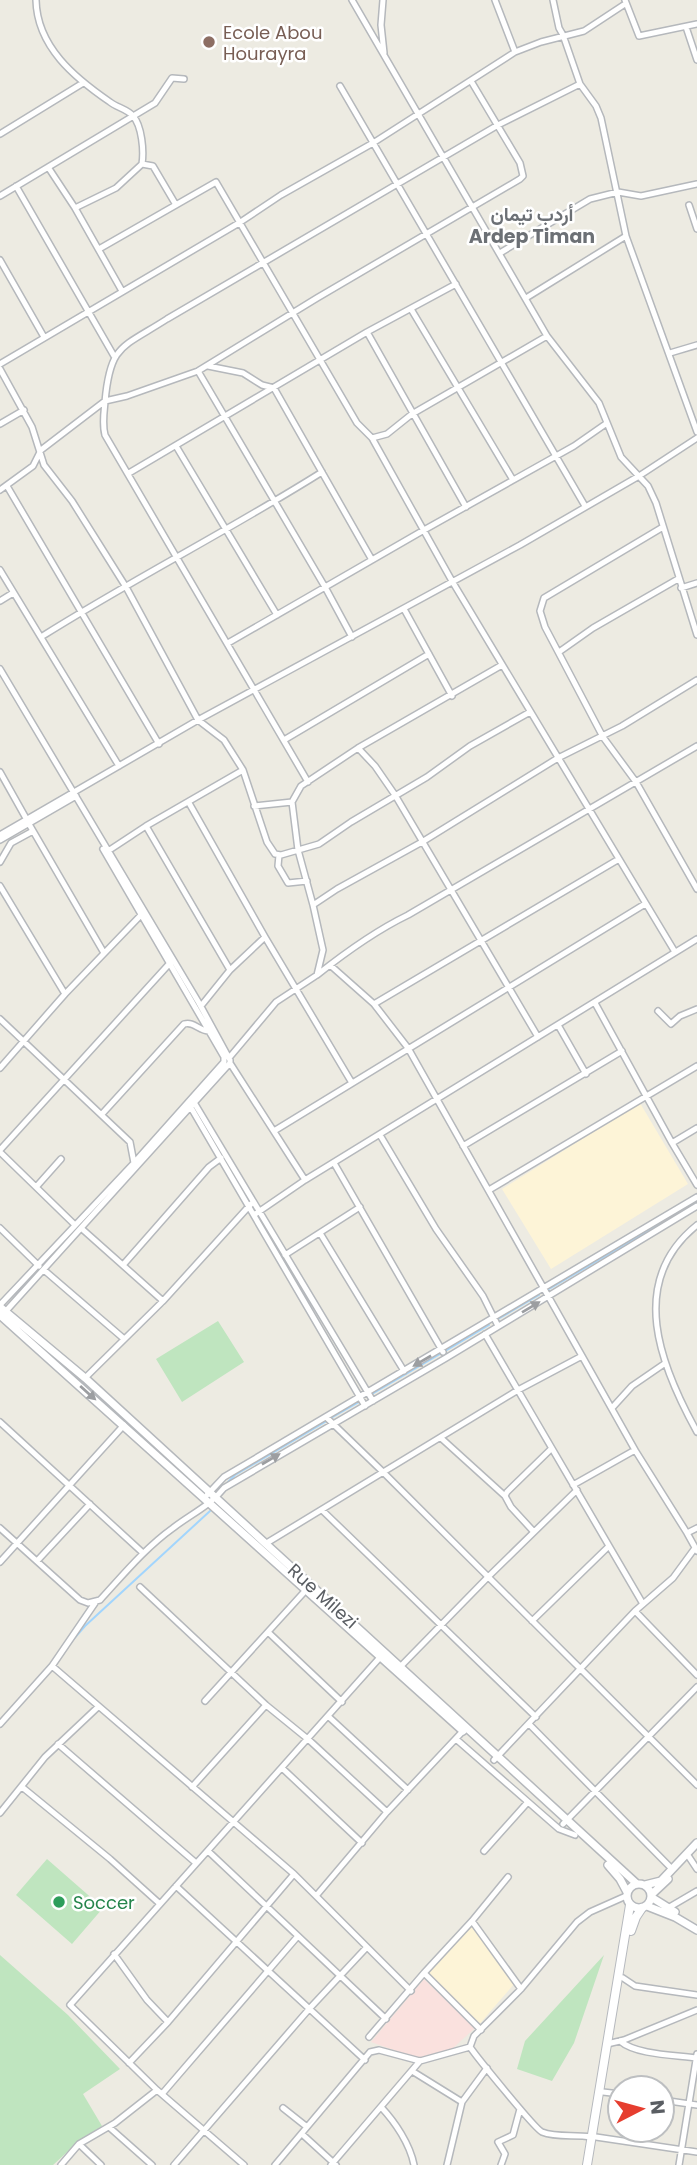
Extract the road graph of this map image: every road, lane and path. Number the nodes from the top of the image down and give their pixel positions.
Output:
1 (36, 0) edge
2 (352, 0) edge
3 (383, 0) edge
4 (495, 0) edge
5 (553, 0) edge
6 (625, 2) edge
7 (697, 24) edge
8 (686, 27) junction
9 (564, 35) junction
10 (515, 52) junction
11 (384, 56) junction
12 (697, 60) edge
13 (184, 79) dead end
14 (471, 81) junction
15 (83, 83) junction
16 (580, 84) junction
17 (340, 86) dead end
18 (419, 114) junction
19 (133, 116) junction
20 (498, 125) junction
21 (0, 134) edge
22 (373, 143) junction
23 (444, 158) junction
24 (142, 164) junction
25 (48, 167) junction
26 (697, 184) edge
27 (16, 186) junction
28 (397, 186) junction
29 (618, 192) junction
30 (0, 196) edge
31 (176, 205) junction
32 (689, 205) dead end
33 (473, 207) junction
34 (75, 208) junction
35 (239, 223) junction
36 (697, 229) edge
37 (427, 235) junction
38 (626, 236) junction
39 (99, 249) junction
40 (500, 253) junction
41 (0, 260) edge
42 (263, 265) junction
43 (456, 284) junction
44 (122, 291) junction
45 (526, 298) junction
46 (411, 309) junction
47 (89, 310) junction
48 (292, 313) junction
49 (367, 332) junction
50 (547, 336) junction
51 (44, 338) junction
52 (697, 345) edge
53 (670, 353) junction
54 (114, 356) junction
55 (321, 359) junction
56 (502, 361) junction
57 (0, 364) edge
58 (208, 366) junction
59 (0, 369) edge
60 (198, 371) junction
61 (457, 387) junction
62 (274, 388) junction
63 (105, 401) junction
64 (24, 410) junction
65 (412, 414) junction
66 (226, 417) junction
67 (607, 423) junction
68 (0, 424) edge
69 (697, 432) edge
70 (372, 438) junction
71 (697, 438) edge
72 (176, 446) junction
73 (41, 450) junction
74 (556, 456) junction
75 (322, 472) junction
76 (129, 473) junction
77 (639, 476) junction
78 (513, 480) junction
79 (7, 486) junction
80 (0, 490) edge
81 (275, 501) junction
82 (585, 506) junction
83 (466, 507) junction
84 (663, 527) junction
85 (224, 528) junction
86 (424, 530) junction
87 (177, 555) junction
88 (372, 560) junction
89 (0, 570) edge
90 (678, 579) junction
91 (452, 581) junction
92 (697, 583) edge
93 (126, 587) junction
94 (325, 587) junction
95 (681, 589) junction
96 (13, 593) junction
97 (0, 601) edge
98 (404, 609) junction
99 (81, 612) junction
100 (277, 615) junction
101 (697, 635) edge
102 (41, 637) junction
103 (352, 637) junction
104 (228, 643) junction
105 (559, 652) junction
106 (429, 654) junction
107 (502, 665) junction
108 (0, 669) edge
109 (0, 675) edge
110 (697, 680) edge
111 (256, 690) junction
112 (452, 695) junction
113 (530, 712) junction
114 (198, 720) junction
115 (603, 737) junction
116 (284, 740) junction
117 (159, 744) junction
118 (697, 746) edge
119 (358, 748) junction
120 (558, 758) junction
121 (119, 766) junction
122 (243, 770) junction
123 (0, 774) edge
124 (308, 782) junction
125 (636, 782) junction
126 (74, 794) junction
127 (395, 795) junction
128 (292, 802) junction
129 (189, 803) junction
130 (254, 806) junction
131 (589, 811) junction
132 (28, 822) junction
133 (146, 826) junction
134 (33, 831) junction
135 (0, 837) edge
136 (422, 842) junction
137 (298, 850) junction
138 (108, 851) junction
139 (279, 855) junction
140 (619, 859) junction
141 (0, 862) edge
142 (307, 881) junction
143 (0, 886) edge
144 (697, 889) edge
145 (451, 890) junction
146 (9, 900) junction
147 (645, 904) junction
148 (0, 905) edge
149 (313, 905) junction
150 (141, 915) junction
151 (265, 937) junction
152 (482, 940) junction
153 (697, 940) edge
154 (104, 953) junction
155 (675, 953) junction
156 (170, 963) junction
157 (330, 965) junction
158 (230, 970) junction
159 (317, 975) junction
160 (508, 986) junction
161 (296, 990) junction
162 (65, 994) junction
163 (594, 1003) junction
164 (374, 1004) junction
165 (201, 1006) junction
166 (697, 1009) edge
167 (658, 1011) dead end
168 (0, 1018) edge
169 (558, 1026) junction
170 (210, 1031) junction
171 (538, 1037) junction
172 (24, 1041) junction
173 (408, 1048) junction
174 (622, 1051) junction
175 (229, 1060) junction
176 (697, 1066) edge
177 (0, 1068) edge
178 (586, 1073) junction
179 (65, 1079) junction
180 (352, 1083) junction
181 (645, 1095) junction
182 (436, 1099) junction
183 (192, 1104) junction
184 (102, 1114) junction
185 (697, 1128) edge
186 (274, 1130) junction
187 (380, 1135) junction
188 (672, 1143) junction
189 (463, 1146) junction
190 (0, 1151) edge
191 (221, 1158) junction
192 (61, 1159) dead end
193 (134, 1163) junction
194 (334, 1163) junction
195 (305, 1180) junction
196 (697, 1185) edge
197 (37, 1186) junction
198 (489, 1190) junction
199 (697, 1197) edge
200 (251, 1204) junction
201 (697, 1206) edge
202 (360, 1207) junction
203 (256, 1213) junction
204 (697, 1225) edge
205 (78, 1226) junction
206 (0, 1228) edge
207 (320, 1233) junction
208 (285, 1255) junction
209 (123, 1265) junction
210 (42, 1268) junction
211 (544, 1288) junction
212 (549, 1296) junction
213 (163, 1301) junction
214 (1, 1311) edge
215 (494, 1317) junction
216 (498, 1326) junction
217 (485, 1334) junction
218 (123, 1338) junction
219 (442, 1349) junction
220 (582, 1356) junction
221 (446, 1358) junction
222 (664, 1364) junction
223 (404, 1371) junction
224 (85, 1378) junction
225 (518, 1390) junction
226 (367, 1391) junction
227 (360, 1396) junction
228 (373, 1401) junction
229 (365, 1406) junction
230 (612, 1408) junction
231 (326, 1417) junction
232 (0, 1422) edge
233 (334, 1424) junction
234 (124, 1426) junction
235 (697, 1432) edge
236 (441, 1438) junction
237 (551, 1449) junction
238 (635, 1450) junction
239 (383, 1472) junction
240 (71, 1486) junction
241 (575, 1488) junction
242 (505, 1496) junction
243 (210, 1498) junction
244 (90, 1504) junction
245 (322, 1510) junction
246 (0, 1528) edge
247 (697, 1528) edge
248 (534, 1532) junction
249 (687, 1534) junction
250 (17, 1544) junction
251 (265, 1544) junction
252 (608, 1547) junction
253 (696, 1550) edge
254 (143, 1553) junction
255 (0, 1562) edge
256 (37, 1562) junction
257 (488, 1577) junction
258 (139, 1587) dead end
259 (306, 1590) junction
260 (95, 1603) junction
261 (643, 1604) junction
262 (635, 1611) junction
263 (532, 1621) junction
264 (442, 1625) junction
265 (269, 1633) junction
266 (383, 1655) junction
267 (52, 1666) junction
268 (400, 1667) junction
269 (581, 1670) junction
270 (232, 1673) junction
271 (697, 1675) edge
272 (697, 1687) edge
273 (205, 1701) dead end
274 (342, 1702) junction
275 (266, 1705) junction
276 (98, 1707) junction
277 (440, 1707) junction
278 (329, 1717) junction
279 (536, 1717) junction
280 (0, 1724) edge
281 (528, 1724) junction
282 (463, 1731) junction
283 (647, 1737) junction
284 (456, 1739) junction
285 (309, 1740) junction
286 (58, 1744) junction
287 (496, 1759) junction
288 (282, 1768) junction
289 (697, 1785) edge
290 (22, 1787) junction
291 (192, 1787) junction
292 (408, 1790) junction
293 (594, 1791) junction
294 (527, 1803) junction
295 (387, 1812) junction
296 (0, 1813) edge
297 (564, 1822) junction
298 (233, 1823) junction
299 (575, 1835) junction
300 (362, 1843) junction
301 (697, 1843) edge
302 (697, 1849) edge
303 (208, 1851) junction
304 (484, 1851) dead end
305 (690, 1857) junction
306 (196, 1863) junction
307 (697, 1868) edge
308 (673, 1869) junction
309 (294, 1874) junction
310 (508, 1877) dead end
311 (641, 1884) junction
312 (176, 1886) junction
313 (697, 1891) edge
314 (316, 1896) junction
315 (651, 1896) junction
316 (628, 1898) junction
317 (160, 1904) junction
318 (268, 1905) junction
319 (644, 1907) junction
320 (668, 1908) junction
321 (472, 1921) junction
322 (697, 1928) edge
323 (298, 1936) junction
324 (236, 1941) junction
325 (367, 1947) junction
326 (114, 1954) junction
327 (269, 1971) junction
328 (340, 1973) junction
329 (424, 1973) junction
330 (623, 1978) junction
331 (521, 1989) junction
332 (411, 1991) junction
333 (697, 1995) edge
334 (310, 2008) junction
335 (697, 2010) edge
336 (386, 2019) junction
337 (168, 2022) junction
338 (481, 2030) junction
339 (369, 2037) dead end
340 (613, 2043) junction
341 (470, 2047) junction
342 (697, 2056) edge
343 (365, 2060) junction
344 (420, 2061) junction
345 (129, 2063) junction
346 (487, 2068) junction
347 (412, 2071) junction
348 (160, 2092) junction
349 (603, 2092) junction
350 (606, 2092) edge
351 (462, 2102) junction
352 (676, 2102) edge
353 (694, 2105) edge
354 (380, 2107) junction
355 (283, 2108) dead end
356 (520, 2109) junction
357 (109, 2127) junction
358 (307, 2127) junction
359 (206, 2131) junction
360 (302, 2134) junction
361 (594, 2137) junction
362 (79, 2144) junction
363 (681, 2149) junction
364 (697, 2151) edge
365 (333, 2164) edge
366 (61, 2165) edge
367 (101, 2165) edge
368 (152, 2165) edge
369 (174, 2165) edge
370 (244, 2165) edge
371 (275, 2165) edge
372 (414, 2165) edge
373 (447, 2165) edge
374 (500, 2165) edge
375 (589, 2165) edge
376 (679, 2165) edge

1 - 15 street
2 - 11 street
3 - 11 street
4 - 10 street
5 - 9 street
6 - 8 street
6 - 9 street
7 - 8 street
8 - 12 street
9 - 10 street
9 - 16 street
10 - 14 street
11 - 18 street
13 - 19 street
14 - 18 street
14 - 20 street
15 - 19 street
15 - 21 street
16 - 20 street
16 - 29 street
17 - 22 street
18 - 22 street
18 - 23 street
19 - 24 street
19 - 25 street
20 - 23 street
20 - 33 street
22 - 28 street
22 - 35 street
23 - 28 street
23 - 33 street
24 - 31 street
24 - 34 street
25 - 27 street
25 - 34 street
26 - 29 street
27 - 30 street
27 - 47 street
28 - 37 street
28 - 42 street
29 - 38 street
29 - 40 street
31 - 35 street
31 - 39 street
32 - 36 street
33 - 37 street
33 - 40 street
34 - 39 street
35 - 42 street
35 - 44 street
37 - 43 street
37 - 48 street
38 - 45 street
38 - 53 street
39 - 44 street
40 - 45 street
41 - 51 street
42 - 48 street
42 - 54 street
43 - 46 street
43 - 56 street
44 - 47 street
45 - 50 street
46 - 49 street
46 - 61 street
47 - 51 street
47 - 54 street
48 - 55 street
48 - 58 street
49 - 55 street
49 - 65 street
50 - 56 street
50 - 67 street
51 - 57 street
52 - 53 street
53 - 69 street
54 - 63 street
55 - 62 street
55 - 70 street
56 - 61 street
56 - 74 street
58 - 60 street
58 - 62 street
59 - 64 street
60 - 63 street
60 - 66 street
61 - 65 street
61 - 78 street
62 - 66 street
62 - 75 street
63 - 73 street
63 - 76 street
64 - 68 street
64 - 73 street
65 - 70 street
65 - 83 street
66 - 72 street
66 - 81 street
67 - 74 street
67 - 77 street
70 - 86 street
71 - 77 street
72 - 76 street
72 - 85 street
73 - 79 street
73 - 93 street
74 - 78 street
74 - 82 street
75 - 81 street
75 - 88 street
76 - 87 street
77 - 82 street
77 - 84 street
78 - 83 street
79 - 80 street
79 - 99 street
81 - 85 street
81 - 94 street
82 - 91 street
83 - 86 street
84 - 90 street
84 - 105 street
85 - 87 street
85 - 100 street
86 - 88 street
86 - 91 street
87 - 93 street
87 - 104 street
88 - 94 street
89 - 96 street
90 - 95 street
90 - 105 street
91 - 98 street
91 - 107 street
92 - 95 street
93 - 99 street
93 - 114 street
94 - 100 street
94 - 103 street
95 - 101 street
96 - 97 street
96 - 102 street
98 - 103 street
98 - 106 street
99 - 102 street
99 - 117 street
100 - 104 street
102 - 121 street
103 - 111 street
104 - 111 street
105 - 115 street
106 - 112 street
106 - 116 street
107 - 112 street
107 - 113 street
108 - 126 street
109 - 126 street
110 - 115 street
111 - 114 street
111 - 116 street
112 - 119 street
113 - 120 street
113 - 127 street
114 - 117 street
114 - 122 street
115 - 120 street
115 - 125 street
116 - 124 street
117 - 121 street
118 - 125 street
119 - 124 street
119 - 127 street
120 - 131 street
120 - 136 street
121 - 126 street
122 - 129 street
122 - 130 street
123 - 132 street
124 - 128 street
125 - 131 street
125 - 144 street
126 - 132 street
126 - 138 street
126 - 150 street
127 - 136 street
127 - 137 street
128 - 130 street
128 - 137 street
129 - 133 street
129 - 151 street
130 - 139 street
131 - 140 street
131 - 145 street
132 - 134 street
132 - 135 street
133 - 138 street
133 - 158 street
134 - 141 street
134 - 154 street
136 - 145 street
136 - 149 street
137 - 139 street
137 - 142 street
138 - 165 street
139 - 142 street
140 - 147 street
140 - 152 street
142 - 149 street
143 - 146 street
145 - 152 street
145 - 157 street
146 - 148 street
146 - 162 street
147 - 155 street
147 - 160 street
149 - 159 street
150 - 154 street
150 - 156 street
151 - 158 street
151 - 161 street
152 - 160 street
152 - 164 street
153 - 155 street
154 - 162 street
155 - 163 street
156 - 170 street
156 - 179 street
157 - 159 street
157 - 164 street
158 - 165 street
159 - 161 street
160 - 171 street
160 - 173 street
161 - 175 street
161 - 180 street
162 - 172 street
163 - 169 street
163 - 174 street
164 - 173 street
165 - 175 street
166 - 167 street
168 - 172 street
169 - 171 street
169 - 178 street
170 - 183 street
170 - 184 street
171 - 182 street
172 - 177 street
172 - 179 street
173 - 180 street
173 - 182 street
174 - 178 street
174 - 181 street
175 - 183 street
175 - 186 street
176 - 181 street
178 - 189 street
179 - 184 street
179 - 190 street
180 - 186 street
181 - 188 street
181 - 198 street
182 - 187 street
182 - 189 street
183 - 191 street
183 - 193 street
183 - 200 street
183 - 205 street
184 - 193 street
185 - 188 street
186 - 195 street
187 - 194 street
187 - 215 street
188 - 196 street
189 - 198 street
190 - 197 street
191 - 200 street
191 - 209 street
192 - 197 street
193 - 205 street
194 - 195 street
194 - 202 street
195 - 203 street
197 - 205 street
198 - 211 street
199 - 211 street
200 - 203 street
200 - 213 street
201 - 212 street
202 - 207 street
202 - 219 street
203 - 208 street
203 - 227 street
204 - 222 street
205 - 209 street
205 - 210 street
206 - 210 street
207 - 208 street
207 - 223 street
208 - 226 street
209 - 213 street
210 - 214 street
210 - 218 street
211 - 212 street
211 - 215 street
216 -> 212 street
212 - 220 street
213 - 218 street
214 - 224 street, Rue Milezi
214 -> 234 street, Rue Milezi
215 - 216 street
215 - 219 street
216 - 217 street
217 - 221 street
217 - 225 street
218 - 224 street
219 - 221 street
219 -> 223 street
220 - 225 street
220 - 230 street
221 - 228 street
222 - 230 street
222 - 235 street
223 - 226 street
224 - 243 street, Rue Milezi
225 - 236 street
225 - 237 street
226 - 227 street
226 - 228 street
227 - 229 street
227 - 231 street
228 - 229 street
229 - 233 street
230 - 238 street
231 - 233 street
231 - 243 street
232 - 240 street
233 - 239 street
243 -> 233 street
234 - 240 street
234 - 243 street, Rue Milezi
236 - 239 street
236 - 242 street
237 - 241 street
237 - 242 street
238 - 241 street
238 - 249 street
239 - 245 street
239 - 257 street
240 - 244 street
240 - 250 street
241 - 248 street
241 - 252 street
242 - 248 street
243 - 251 street, Rue Milezi
243 - 254 street
243 - 259 street, Rue Milezi
244 - 254 street
244 - 256 street
245 - 251 street
245 - 264 street
246 - 250 street
247 - 249 street
248 - 257 street
249 - 253 street
250 - 255 street
250 - 256 street
251 - 266 street, Rue Milezi
252 - 261 street
252 - 263 street
253 - 261 street
254 - 260 street
256 - 260 street
257 - 263 street
257 - 264 street
258 - 270 street
259 - 265 street
259 - 266 street, Rue Milezi
260 - 267 street
261 - 262 street
262 - 269 street
262 - 271 street
263 - 269 street
264 - 268 street
264 - 279 street
265 - 270 street
265 - 274 street
266 - 268 street, Rue Milezi
266 - 274 street
266 - 277 street, Rue Milezi
267 - 276 street
267 - 280 street
268 - 277 street, Rue Milezi
269 - 279 street
269 - 283 street
270 - 273 street
270 - 275 street
272 - 283 street
274 - 278 street
275 - 285 street
275 - 291 street
276 - 286 street
276 - 291 street
277 - 282 street, Rue Milezi
277 - 287 street, Rue Milezi
278 - 285 street
278 - 292 street
279 - 281 street
281 - 287 street
281 - 293 street
282 - 284 street
282 - 287 street, Rue Milezi
283 - 289 street
283 - 293 street
284 - 292 street
284 - 294 street
285 - 288 street
285 - 295 street
286 - 290 street
286 - 306 street
287 - 297 street, Rue Milezi
288 - 298 street
288 - 300 street
290 - 296 street
290 - 317 street
291 - 298 street
292 - 295 street
293 - 297 street
293 - 308 street
294 - 299 street
294 - 304 street
295 - 300 street
297 - 299 street, Rue Milezi
297 - 311 street, Rue Milezi
298 - 303 street
298 - 309 street
299 - 316 street, Rue Milezi
300 - 314 street
301 - 308 street
302 - 305 street
303 - 306 street
303 - 318 street
305 - 307 street
305 - 315 street
306 - 312 street
308 - 311 street
309 - 314 street
309 - 318 street
310 - 321 street
311 - 315 street, Rue Milezi
311 - 316 street
312 - 317 street
312 - 324 street
313 - 320 street
314 - 325 street
315 - 319 street
315 - 320 street
316 - 319 street
316 - 331 street
316 - 340 main road
317 - 326 street
318 - 323 street
318 - 324 street
319 - 322 street
319 - 330 main road
320 - 322 street
321 - 329 street
321 - 331 street
323 - 327 street
323 - 328 street
324 - 327 street
324 - 337 street
325 - 328 street
325 - 332 street
326 - 337 street
326 - 345 street
327 - 334 street
327 - 348 street
328 - 334 street
328 - 336 street
329 - 332 street
329 - 338 street
330 - 333 street
330 - 340 main road
331 - 338 street
332 - 336 street
334 - 343 street
334 - 359 street
335 - 340 street
336 - 339 street
337 - 345 street
338 - 341 street
340 - 342 street
340 - 349 main road
340 - 361 main road
341 - 344 street
341 - 346 street
342 - 353 street
343 - 344 street
343 - 358 street
344 - 347 street
345 - 348 street
346 - 351 street
346 - 356 street
347 - 351 street
347 - 354 street
348 - 357 street
348 - 359 street
349 - 350 street
349 - 361 main road
351 - 373 street
352 - 353 street
353 - 363 street
354 - 365 street
354 - 372 street
355 - 358 street
356 - 361 street
356 - 374 street
357 - 362 street
357 - 368 street
358 - 360 street
359 - 369 street
359 - 370 street
360 - 365 street
360 - 371 street
361 - 363 street
361 - 375 main road
362 - 366 street
362 - 367 street
363 - 364 street
363 - 376 street

